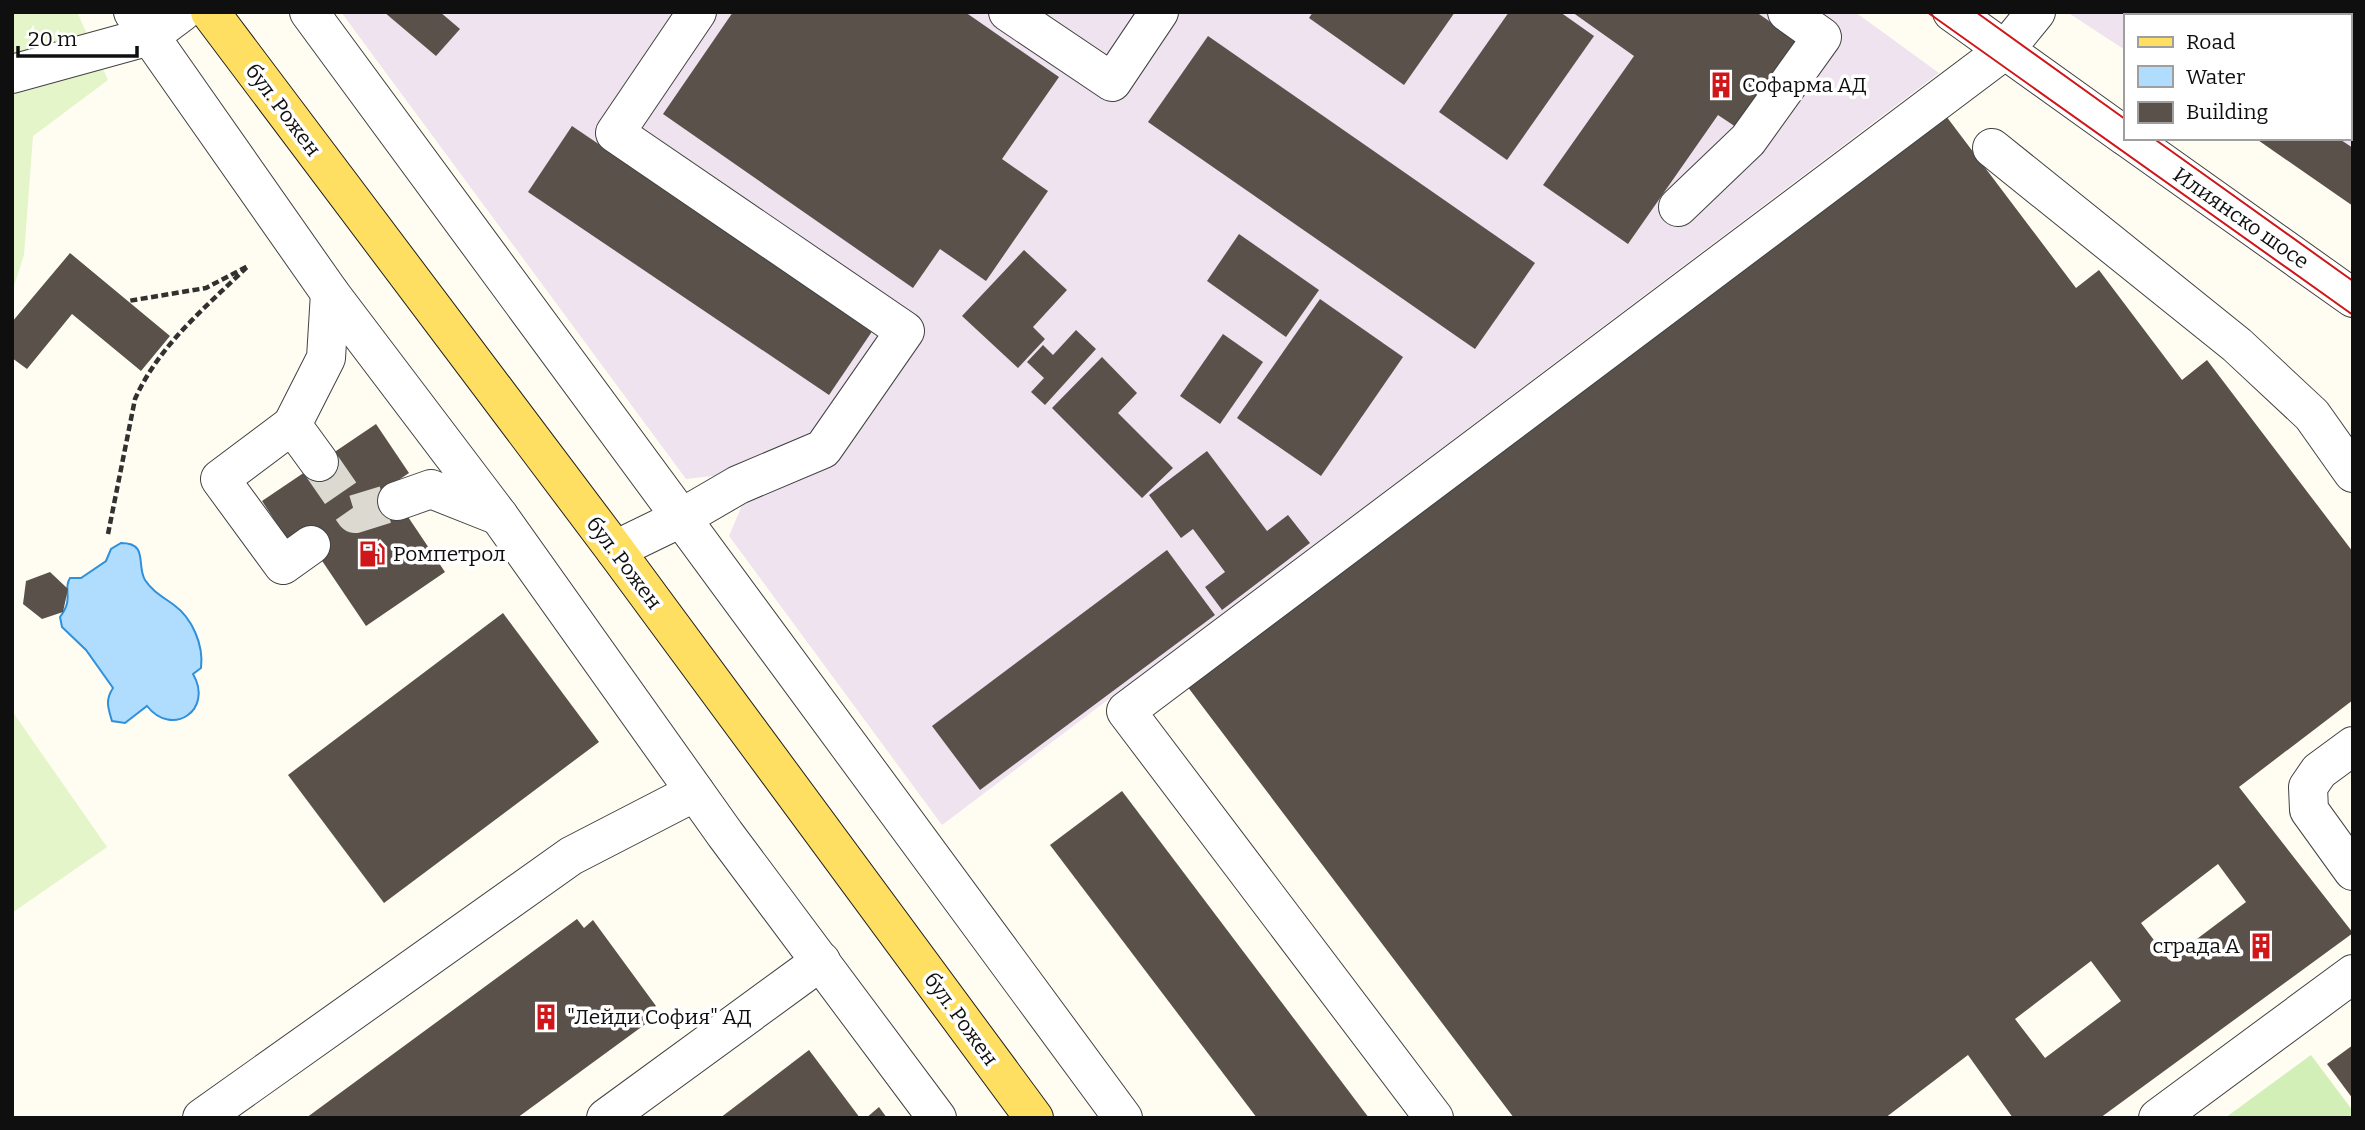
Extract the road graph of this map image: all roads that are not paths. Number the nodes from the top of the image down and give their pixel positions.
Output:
1 (181, 12) edge
2 (210, 12) edge
3 (309, 12) edge
4 (697, 12) edge
5 (1008, 12) edge
6 (1159, 12) edge
7 (1787, 12) edge
8 (1952, 12) edge
9 (2035, 12) edge
10 (141, 24) edge
11 (2005, 50) junction
12 (12, 75) edge
13 (2124, 135) edge
14 (2131, 140) edge
15 (1992, 148) dead end
16 (1678, 207) dead end
17 (330, 293) junction
18 (2353, 298) edge
19 (292, 425) junction
20 (319, 462) tunnel mouth
21 (2353, 473) edge
22 (397, 501) tunnel mouth
23 (499, 516) junction
24 (682, 517) junction
25 (311, 545) dead end
26 (615, 550) junction
27 (2353, 746) edge
28 (695, 792) junction
29 (2353, 871) edge
30 (821, 961) junction
31 (2353, 974) edge
32 (202, 1118) edge
33 (606, 1118) edge
34 (937, 1118) edge
35 (1034, 1118) edge
36 (1123, 1118) edge
37 (1434, 1118) edge
38 (2158, 1118) edge

1 - 10 street
2 - 26 main road, бул. Рожен
3 - 24 street
4 - 24 street
5 - 6 street
7 - 16 street
8 - 11 street, Илиянско шосе
9 - 11 street
10 - 12 street
10 - 17 street
11 - 13 street, Илиянско шосе
11 - 37 street
14 - 18 street, Илиянско шосе
15 - 21 street
17 - 19 street
17 - 23 street
19 - 20 street
19 - 25 street
22 - 23 street
23 - 28 street
24 - 26 street
24 - 36 street
26 - 35 main road, бул. Рожен
27 - 29 street
28 - 30 street
28 - 32 street
30 - 33 street
30 - 34 street
31 - 38 street

